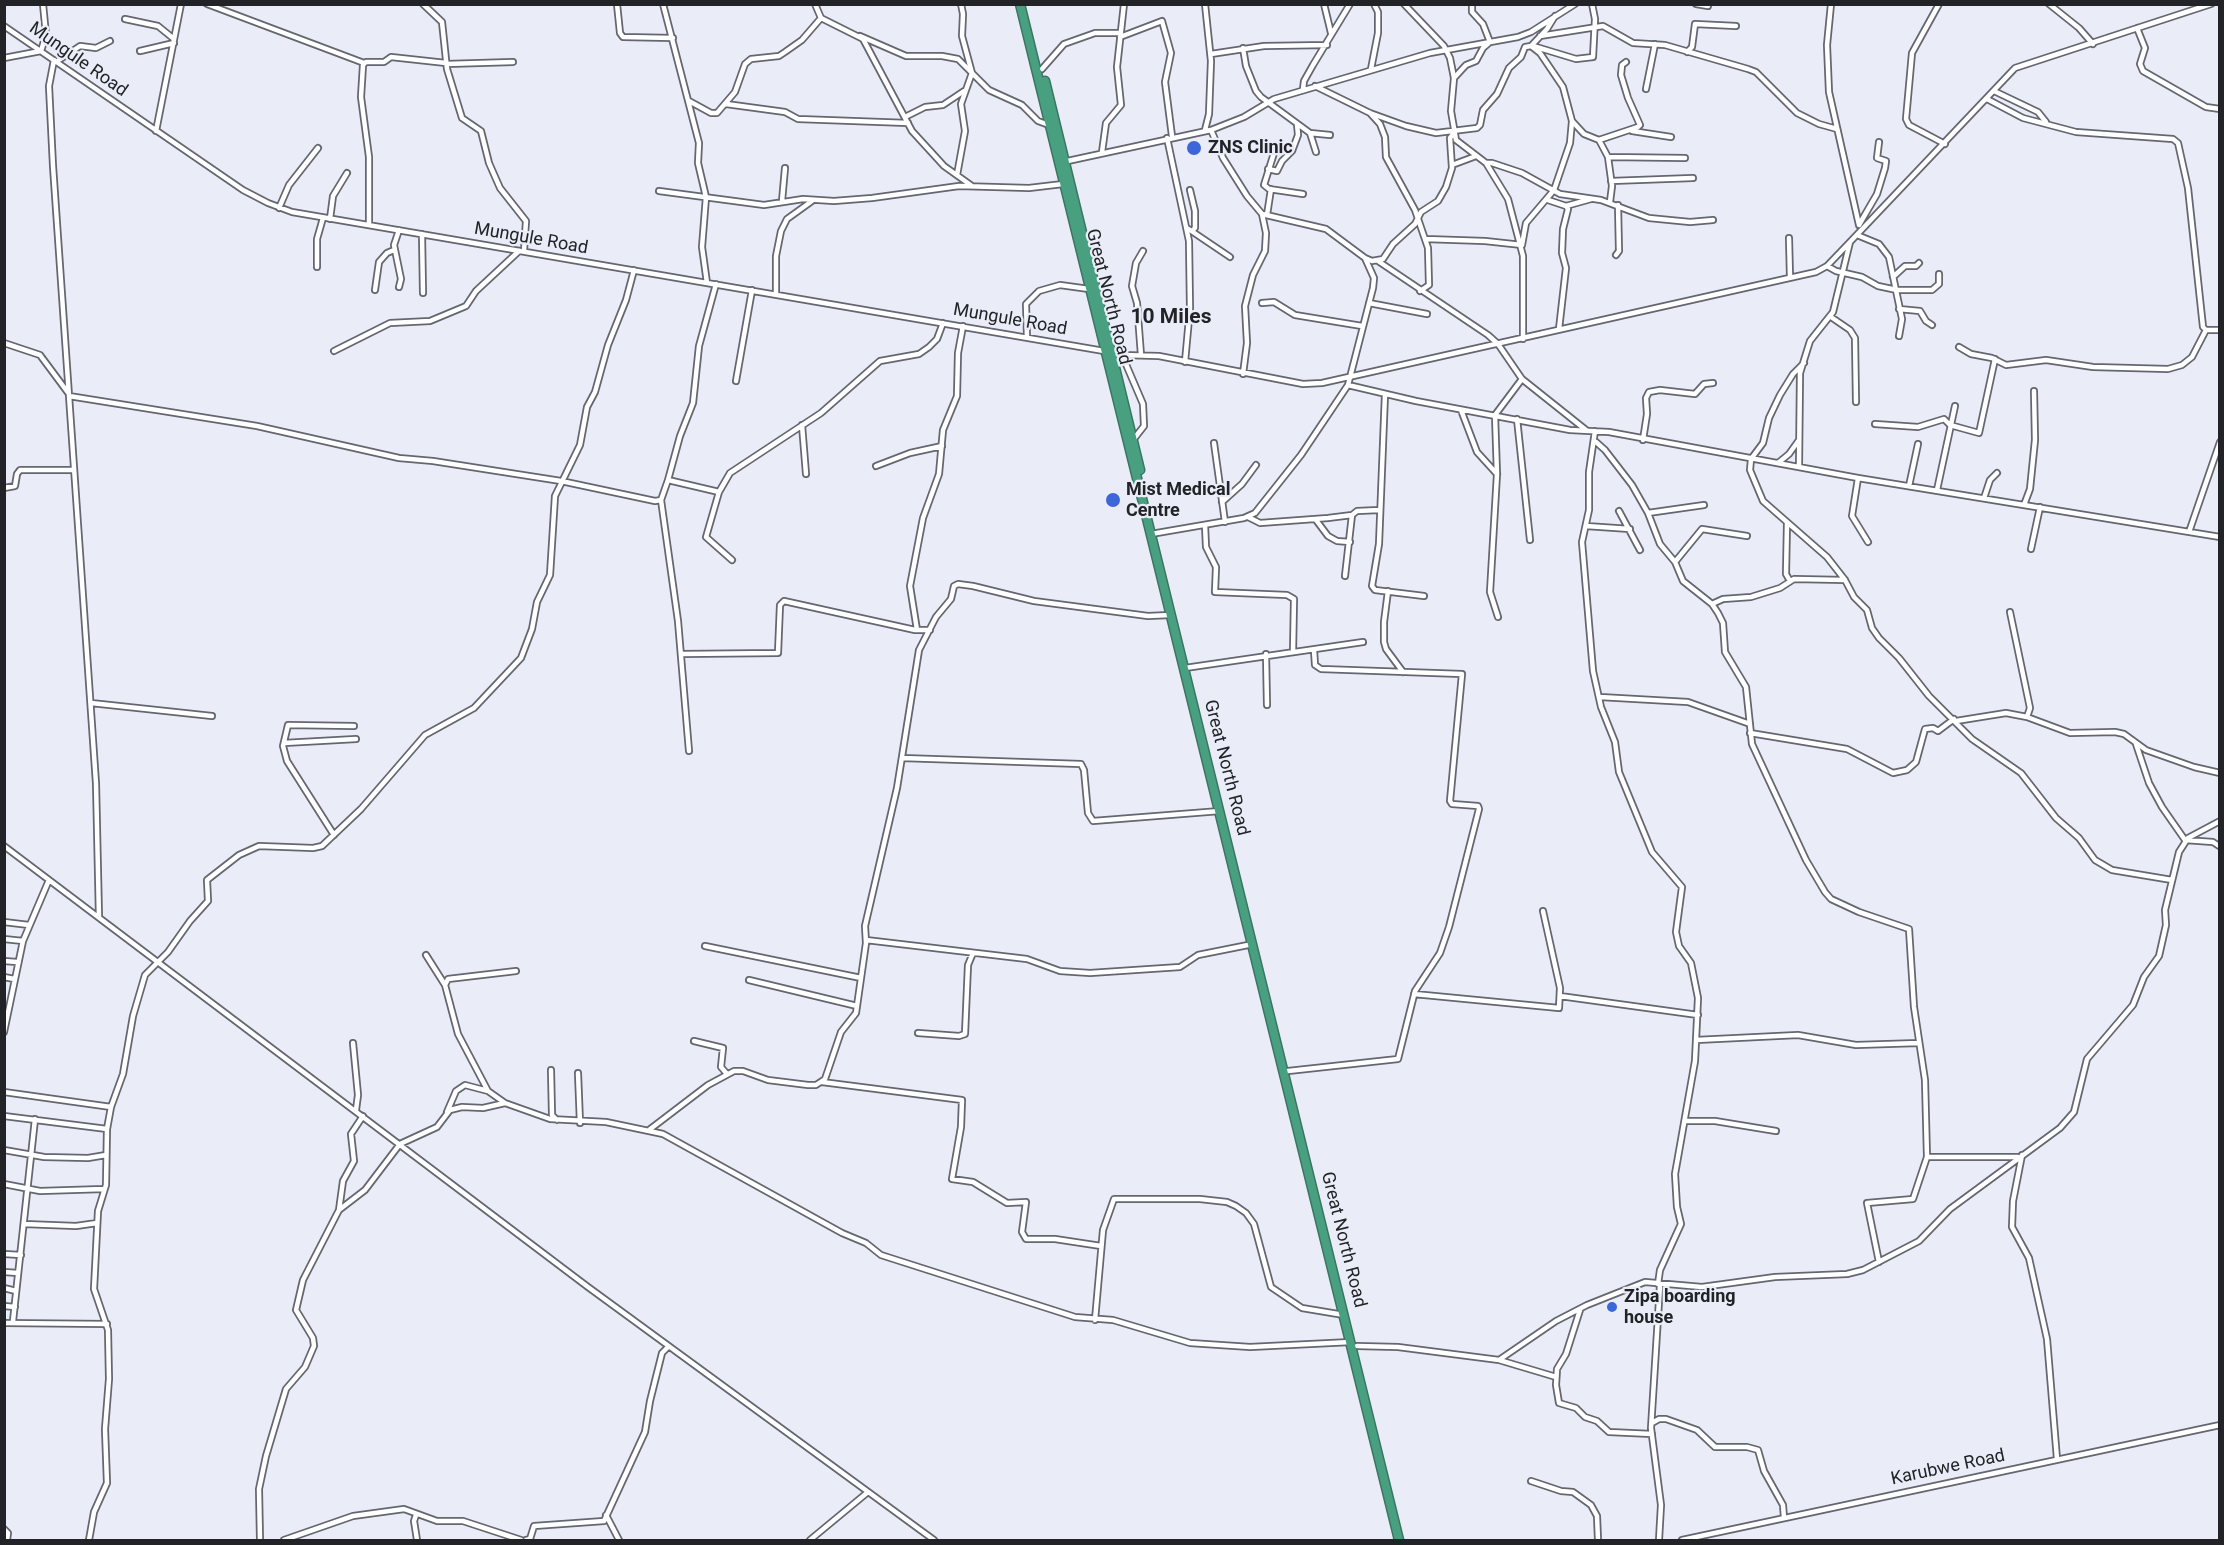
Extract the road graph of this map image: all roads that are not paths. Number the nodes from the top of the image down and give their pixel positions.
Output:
1 (43, 4) edge
2 (181, 4) edge
3 (207, 4) edge
4 (423, 4) edge
5 (617, 4) edge
6 (663, 4) edge
7 (815, 4) edge
8 (961, 4) edge
9 (1020, 4) edge
10 (1026, 4) edge
11 (1124, 4) edge
12 (1205, 4) edge
13 (1324, 4) edge
14 (1350, 4) edge
15 (1374, 4) edge
16 (1404, 4) edge
17 (1472, 4) edge
18 (1575, 4) edge
19 (1592, 4) edge
20 (1696, 4) edge
21 (1831, 4) edge
22 (1939, 4) edge
23 (2049, 4) edge
24 (2211, 4) edge
25 (1708, 6) dead end
26 (1556, 15) junction
27 (822, 18) junction
28 (125, 19) dead end
29 (4, 26) edge
30 (1736, 26) dead end
31 (1595, 27) junction
32 (2137, 28) junction
33 (1531, 32) junction
34 (1331, 33) junction
35 (1120, 35) junction
36 (860, 36) junction
37 (1538, 37) junction
38 (673, 38) junction
39 (110, 41) dead end
40 (174, 41) junction
41 (1490, 42) junction
42 (1655, 44) junction
43 (2093, 44) junction
44 (1327, 45) junction
45 (1531, 46) junction
46 (1243, 48) junction
47 (1446, 50) junction
48 (41, 51) junction
49 (141, 51) dead end
50 (1687, 52) junction
51 (1211, 54) junction
52 (4, 58) edge
53 (55, 61) junction
54 (513, 62) dead end
55 (1626, 62) dead end
56 (364, 63) junction
57 (446, 64) junction
58 (1042, 69) junction
59 (1371, 69) junction
60 (972, 73) junction
61 (1454, 78) junction
62 (1315, 86) junction
63 (1303, 89) junction
64 (1646, 89) dead end
65 (965, 90) junction
66 (1994, 91) junction
67 (1987, 99) junction
68 (689, 101) junction
69 (726, 104) junction
70 (1268, 104) junction
71 (2220, 109) edge
72 (1370, 112) junction
73 (905, 117) junction
74 (1572, 121) junction
75 (2046, 122) junction
76 (908, 123) junction
77 (1297, 124) junction
78 (1049, 125) junction
79 (1837, 129) junction
80 (1208, 130) junction
81 (1632, 130) junction
82 (156, 131) junction
83 (1310, 133) junction
84 (1454, 133) junction
85 (1330, 135) dead end
86 (1169, 137) junction
87 (1671, 137) dead end
88 (1599, 140) junction
89 (1879, 142) dead end
90 (1945, 144) junction
91 (318, 148) dead end
92 (1102, 152) junction
93 (1316, 152) dead end
94 (1274, 153) dead end
95 (1476, 156) junction
96 (1608, 157) junction
97 (1685, 158) dead end
98 (1061, 162) junction
99 (1486, 163) junction
100 (1452, 165) junction
101 (785, 168) dead end
102 (1268, 169) junction
103 (347, 173) dead end
104 (957, 176) junction
105 (1693, 178) dead end
106 (1611, 181) junction
107 (1063, 184) junction
108 (972, 186) junction
109 (1271, 189) junction
110 (1190, 190) dead end
111 (1554, 190) junction
112 (659, 191) dead end
113 (1303, 195) dead end
114 (706, 197) junction
115 (1594, 198) junction
116 (1548, 200) junction
117 (783, 201) junction
118 (812, 201) junction
119 (1610, 202) junction
120 (1618, 205) junction
121 (1566, 206) junction
122 (279, 207) junction
123 (1265, 215) junction
124 (323, 218) junction
125 (330, 219) junction
126 (1418, 220) junction
127 (1713, 220) dead end
128 (369, 225) junction
129 (1859, 225) junction
130 (1190, 229) junction
131 (399, 230) junction
132 (1858, 233) junction
133 (422, 234) junction
134 (1789, 238) dead end
135 (1425, 239) junction
136 (1850, 242) junction
137 (1521, 245) junction
138 (394, 250) junction
139 (522, 251) junction
140 (1143, 251) dead end
141 (1616, 255) dead end
142 (1230, 256) dead end
143 (1365, 258) junction
144 (1378, 261) junction
145 (1919, 263) dead end
146 (1827, 266) junction
147 (317, 267) dead end
148 (634, 270) junction
149 (1836, 271) junction
150 (1843, 273) junction
151 (1939, 274) dead end
152 (1790, 277) junction
153 (1893, 277) junction
154 (1840, 279) junction
155 (707, 283) junction
156 (716, 284) junction
157 (1429, 285) junction
158 (399, 287) dead end
159 (1089, 289) junction
160 (375, 290) dead end
161 (752, 290) junction
162 (1897, 290) junction
163 (1420, 291) junction
164 (423, 293) dead end
165 (776, 294) junction
166 (1433, 299) junction
167 (1262, 303) dead end
168 (1369, 303) junction
169 (1899, 309) junction
170 (1427, 314) dead end
171 (1831, 317) junction
172 (943, 323) junction
173 (1932, 325) dead end
174 (963, 326) junction
175 (1362, 326) junction
176 (1559, 329) junction
177 (2206, 330) junction
178 (2220, 330) edge
179 (1899, 336) dead end
180 (1027, 337) junction
181 (1523, 339) junction
182 (4, 344) edge
183 (1498, 345) junction
184 (1959, 347) dead end
185 (334, 351) dead end
186 (1104, 351) junction
187 (1141, 355) junction
188 (1995, 359) junction
189 (1185, 362) junction
190 (1804, 363) junction
191 (1243, 374) junction
192 (1349, 378) junction
193 (1522, 379) junction
194 (736, 381) dead end
195 (1713, 382) dead end
196 (1348, 385) junction
197 (2034, 391) dead end
198 (1385, 394) junction
199 (69, 395) junction
200 (1856, 402) dead end
201 (1955, 406) dead end
202 (1461, 410) junction
203 (1495, 415) junction
204 (1517, 419) junction
205 (1875, 424) dead end
206 (1950, 425) junction
207 (801, 426) junction
208 (1586, 430) junction
209 (1595, 432) junction
210 (1133, 440) junction
211 (1643, 440) junction
212 (1799, 440) junction
213 (1596, 442) junction
214 (2220, 442) edge
215 (1214, 443) dead end
216 (1918, 444) dead end
217 (942, 446) junction
218 (1750, 459) junction
219 (1778, 463) junction
220 (1256, 465) dead end
221 (876, 466) dead end
222 (1799, 467) junction
223 (74, 470) junction
224 (1997, 473) dead end
225 (806, 474) dead end
226 (1497, 474) junction
227 (1858, 478) junction
228 (668, 480) junction
229 (561, 481) junction
230 (1909, 486) junction
231 (4, 488) edge
232 (1936, 490) junction
233 (718, 492) junction
234 (1984, 498) junction
235 (661, 500) junction
236 (1222, 501) junction
237 (1704, 505) dead end
238 (2024, 505) junction
239 (2040, 507) junction
240 (1379, 510) junction
241 (1619, 511) dead end
242 (1648, 513) junction
243 (1352, 515) junction
244 (1248, 517) junction
245 (1313, 518) junction
246 (1225, 522) junction
247 (1787, 522) junction
248 (1205, 525) junction
249 (1586, 526) junction
250 (1630, 528) junction
251 (2189, 532) junction
252 (1153, 533) junction
253 (1747, 536) dead end
254 (2220, 537) edge
255 (1530, 540) dead end
256 (1350, 542) junction
257 (1868, 542) dead end
258 (2031, 549) dead end
259 (1640, 550) dead end
260 (732, 560) dead end
261 (1675, 562) junction
262 (1345, 576) dead end
263 (1845, 580) junction
264 (1790, 581) junction
265 (1388, 591) junction
266 (1424, 596) dead end
267 (1712, 604) junction
268 (2010, 612) dead end
269 (1171, 615) junction
270 (1498, 617) dead end
271 (917, 630) junction
272 (930, 630) junction
273 (1363, 642) dead end
274 (1314, 650) junction
275 (1293, 652) junction
276 (681, 654) junction
277 (1266, 654) junction
278 (1186, 667) junction
279 (1404, 673) junction
280 (1600, 698) junction
281 (91, 703) junction
282 (1267, 705) dead end
283 (212, 716) dead end
284 (2027, 717) junction
285 (1955, 720) junction
286 (1750, 724) junction
287 (354, 726) dead end
288 (1750, 733) junction
289 (356, 740) dead end
290 (284, 743) junction
291 (2136, 744) junction
292 (689, 751) dead end
293 (902, 758) junction
294 (2220, 773) edge
295 (1220, 811) junction
296 (2220, 821) edge
297 (334, 835) junction
298 (2185, 840) junction
299 (4, 846) edge
300 (2220, 847) edge
301 (49, 880) junction
302 (2172, 880) junction
303 (1543, 911) dead end
304 (99, 917) junction
305 (4, 922) edge
306 (28, 925) junction
307 (4, 939) edge
308 (866, 940) junction
309 (23, 942) junction
310 (1253, 944) junction
311 (705, 946) dead end
312 (973, 953) junction
313 (426, 955) dead end
314 (4, 961) edge
315 (17, 962) junction
316 (159, 963) junction
317 (516, 971) dead end
318 (4, 977) edge
319 (14, 978) junction
320 (861, 978) junction
321 (749, 981) dead end
322 (445, 985) junction
323 (4, 990) edge
324 (12, 991) junction
325 (1414, 994) junction
326 (1560, 996) junction
327 (7, 1006) edge
328 (857, 1006) junction
329 (1698, 1015) junction
330 (5, 1023) edge
331 (4, 1032) edge
332 (918, 1033) dead end
333 (1696, 1040) junction
334 (694, 1041) dead end
335 (352, 1043) dead end
336 (1919, 1043) junction
337 (551, 1070) dead end
338 (1288, 1071) junction
339 (578, 1073) dead end
340 (728, 1074) junction
341 (822, 1082) junction
342 (488, 1091) junction
343 (4, 1092) edge
344 (504, 1103) junction
345 (111, 1107) junction
346 (356, 1110) junction
347 (447, 1113) junction
348 (4, 1116) edge
349 (363, 1116) junction
350 (35, 1119) junction
351 (557, 1120) junction
352 (1685, 1121) junction
353 (580, 1123) junction
354 (107, 1130) junction
355 (649, 1130) junction
356 (1776, 1131) dead end
357 (400, 1144) junction
358 (4, 1150) edge
359 (32, 1155) junction
360 (106, 1155) junction
361 (2020, 1156) junction
362 (1927, 1157) junction
363 (4, 1184) edge
364 (104, 1189) junction
365 (29, 1190) junction
366 (339, 1210) junction
367 (97, 1223) junction
368 (24, 1224) junction
369 (1101, 1246) junction
370 (4, 1254) edge
371 (21, 1255) junction
372 (1879, 1262) junction
373 (4, 1272) edge
374 (18, 1273) junction
375 (1659, 1284) junction
376 (4, 1288) edge
377 (16, 1291) junction
378 (4, 1306) edge
379 (15, 1307) junction
380 (1580, 1310) junction
381 (1344, 1315) junction
382 (1095, 1320) junction
383 (14, 1321) junction
384 (4, 1323) edge
385 (107, 1324) junction
386 (1354, 1344) junction
387 (668, 1347) junction
388 (1499, 1360) junction
389 (1556, 1377) junction
390 (1652, 1423) junction
391 (2220, 1425) edge
392 (1652, 1434) junction
393 (2057, 1459) junction
394 (1531, 1481) dead end
395 (868, 1492) junction
396 (416, 1515) junction
397 (606, 1515) junction
398 (1784, 1518) junction
399 (4, 1530) edge
400 (7, 1540) edge
401 (89, 1540) edge
402 (260, 1540) edge
403 (284, 1540) edge
404 (417, 1540) edge
405 (521, 1540) edge
406 (526, 1540) edge
407 (619, 1540) edge
408 (810, 1540) edge
409 (934, 1540) edge
410 (1400, 1540) edge
411 (1405, 1540) edge
412 (1598, 1540) edge
413 (1659, 1540) edge
414 (1682, 1540) edge

1 - 48 street
2 - 40 street
3 - 56 street
4 - 57 street
5 - 38 street
6 - 38 street
7 - 27 street
8 - 60 street
9 - 78 highway, Great North Road
10 - 58 highway, Great North Road
11 - 35 street
12 - 51 street
13 - 34 street
14 - 34 street
15 - 59 street
16 - 47 street
17 - 41 street
18 - 26 street
19 - 31 street
20 - 25 street
21 - 79 street
22 - 90 street
23 - 43 street
24 - 32 street
26 - 33 street
26 - 37 street
27 - 36 street
27 - 69 street
28 - 40 street
29 - 48 street, Mungule Road
30 - 50 street
31 - 37 street
31 - 42 street
31 - 45 street
32 - 43 street
32 - 71 street
33 - 37 street
33 - 41 street
34 - 44 street
35 - 58 street
35 - 86 street
35 - 92 street
36 - 60 street
36 - 73 street
37 - 45 street
38 - 68 street
39 - 53 street
40 - 49 street
40 - 82 street
41 - 47 street
41 - 61 street
42 - 50 street
42 - 64 street
43 - 66 street
44 - 46 street
44 - 63 street
45 - 74 street
45 - 84 street
46 - 51 street
46 - 70 street
47 - 59 street
47 - 61 street
48 - 52 street
48 - 53 street, Mungule Road
50 - 79 street
51 - 80 street
53 - 82 street, Mungule Road
53 - 199 street
54 - 57 street
55 - 81 street
56 - 57 street
56 - 128 street
57 - 139 street
58 - 98 highway, Great North Road
59 - 62 street
60 - 65 street
60 - 78 street
61 - 84 street
62 - 63 street
62 - 72 street
63 - 70 street
65 - 73 street
65 - 104 street
66 - 67 street
66 - 75 street
67 - 75 street
67 - 90 street
68 - 69 street
68 - 114 street
69 - 76 street
70 - 77 street
70 - 80 street
72 - 84 street
72 - 126 street
73 - 76 street
74 - 88 street
74 - 111 street
75 - 177 street
76 - 104 street
77 - 83 street
77 - 102 street
78 - 98 highway, Great North Road
79 - 129 street
80 - 86 street
80 - 123 street
81 - 87 street
81 - 88 street
82 - 122 street, Mungule Road
83 - 85 street
83 - 93 street
84 - 95 street
84 - 100 street
86 - 92 street
86 - 130 street
88 - 96 street
89 - 129 street
90 - 132 street
91 - 122 street
92 - 98 street
94 - 102 street
95 - 99 street
95 - 100 street
96 - 97 street
96 - 106 street
98 - 107 highway, Great North Road
98 - 210 highway, Great North Road
99 - 111 street
99 - 137 street
100 - 126 street
101 - 117 street
102 - 109 street
103 - 125 street
104 - 108 street
105 - 106 street
106 - 119 street
107 - 108 street
107 - 159 highway, Great North Road
108 - 118 street
109 - 113 street
109 - 123 street
110 - 130 street
111 - 115 street
111 - 116 street
112 - 114 street
114 - 117 street
114 - 155 street
115 - 119 street
115 - 121 street
116 - 121 street
116 - 137 street
117 - 118 street
118 - 165 street
119 - 120 street
120 - 127 street
120 - 141 street
121 - 176 street
122 - 124 street, Mungule Road
123 - 143 street
123 - 191 street
124 - 125 street, Mungule Road
124 - 147 street
125 - 128 street, Mungule Road
126 - 135 street
126 - 144 street
128 - 131 street, Mungule Road
129 - 132 street
130 - 142 street
130 - 189 street
131 - 133 street, Mungule Road
131 - 138 street
132 - 136 street
132 - 153 street
133 - 139 street, Mungule Road
133 - 164 street
134 - 152 street
135 - 137 street
135 - 157 street
136 - 146 street
136 - 150 street
137 - 181 street
138 - 158 street
138 - 160 street
139 - 148 street, Mungule Road
139 - 185 street
140 - 187 street
143 - 144 street
143 - 168 street
144 - 163 street
145 - 153 street
146 - 149 street
146 - 152 street
148 - 155 street, Mungule Road
148 - 229 street
149 - 150 street
149 - 154 street
150 - 154 street
150 - 162 street
151 - 162 street
152 - 176 street
153 - 162 street
154 - 171 street
155 - 156 street, Mungule Road
156 - 161 street, Mungule Road
156 - 228 street
157 - 163 street
157 - 166 street
159 - 180 street
159 - 186 highway, Great North Road
161 - 165 street, Mungule Road
161 - 194 street
162 - 169 street
163 - 166 street
165 - 172 street, Mungule Road
166 - 183 street
167 - 175 street
168 - 170 street
168 - 175 street
169 - 173 street
169 - 179 street
171 - 190 street
171 - 200 street
172 - 174 street, Mungule Road
172 - 207 street
174 - 180 street, Mungule Road
174 - 217 street
175 - 192 street
176 - 181 street
177 - 178 street
177 - 188 street
180 - 186 street, Mungule Road
181 - 183 street
182 - 199 street
183 - 192 street
183 - 193 street
184 - 188 street
186 - 252 highway, Great North Road
187 - 189 street
187 - 210 street
188 - 206 street
189 - 191 street
190 - 212 street
190 - 218 street
191 - 192 street
192 - 196 street
193 - 203 street
193 - 208 street
195 - 211 street
196 - 198 street
196 - 244 street
197 - 238 street
198 - 202 street
198 - 240 street
199 - 223 street
199 - 229 street
201 - 206 street
202 - 203 street
202 - 226 street
203 - 204 street
203 - 226 street
204 - 208 street
204 - 255 street
205 - 206 street
206 - 232 street
207 - 225 street
207 - 233 street
208 - 209 street
209 - 211 street
209 - 213 street
210 - 252 highway, Great North Road
211 - 218 street
212 - 219 street
212 - 222 street
213 - 242 street
213 - 249 street
214 - 251 street
215 - 236 street
216 - 230 street
217 - 221 street
217 - 271 street
218 - 219 street
218 - 247 street
219 - 222 street
220 - 236 street
222 - 227 street
223 - 231 street
223 - 281 street
224 - 234 street
226 - 270 street
227 - 230 street
227 - 257 street
228 - 233 street
228 - 235 street
229 - 235 street
229 - 297 street
230 - 232 street
232 - 234 street
233 - 260 street
234 - 238 street
235 - 276 street
236 - 246 street
237 - 242 street
238 - 239 street
239 - 251 street
239 - 258 street
240 - 243 street
240 - 265 street
241 - 250 street
242 - 261 street
243 - 245 street
243 - 256 street
244 - 245 street
244 - 246 street
245 - 256 street
246 - 248 street
247 - 263 street
247 - 264 street
248 - 252 street
248 - 275 street
249 - 250 street
249 - 280 street
250 - 259 street
251 - 254 street
252 - 269 highway, Great North Road
252 - 278 highway, Great North Road
253 - 261 street
256 - 262 street
261 - 267 street
263 - 264 street
263 - 285 street
264 - 267 street
265 - 266 street
265 - 279 street
267 - 286 street
268 - 284 street
269 - 272 street
269 - 278 highway, Great North Road
271 - 272 street
271 - 276 street
272 - 293 street
273 - 274 street
274 - 275 street
274 - 279 street
275 - 277 street
276 - 292 street
277 - 278 street
277 - 282 street
278 - 295 highway, Great North Road
278 - 338 highway, Great North Road
279 - 325 street
280 - 286 street
280 - 329 street
281 - 283 street
281 - 304 street
284 - 285 street
284 - 291 street
285 - 288 street
285 - 302 street
286 - 288 street
287 - 290 street
288 - 336 street
289 - 290 street
290 - 297 street
291 - 294 street
291 - 298 street
293 - 295 street
293 - 308 street
295 - 310 highway, Great North Road
296 - 298 street
297 - 316 street
298 - 300 street
298 - 302 street
299 - 301 street
301 - 304 street
301 - 306 street
302 - 361 street
303 - 326 street
304 - 316 street
305 - 306 street
306 - 309 street
307 - 309 street
308 - 312 street
308 - 320 street
309 - 315 street
310 - 312 street
310 - 381 highway, Great North Road
311 - 320 street
312 - 332 street
313 - 322 street
314 - 315 street
315 - 319 street
316 - 345 street
316 - 346 street
317 - 322 street
318 - 319 street
319 - 324 street
320 - 328 street
321 - 328 street
322 - 342 street
323 - 324 street
324 - 327 street
325 - 326 street
325 - 338 street
326 - 329 street
327 - 330 street
328 - 341 street
329 - 333 street
330 - 331 street
333 - 336 street
333 - 352 street
334 - 340 street
335 - 346 street
336 - 362 street
337 - 351 street
338 - 386 highway, Great North Road
339 - 353 street
340 - 341 street
340 - 355 street
341 - 369 street
342 - 344 street
342 - 347 street
343 - 345 street
344 - 347 street
344 - 351 street
345 - 354 street
346 - 349 street
347 - 357 street
348 - 350 street
349 - 357 street
349 - 366 street
350 - 354 street
350 - 359 street
351 - 353 street
352 - 356 street
352 - 375 street
353 - 355 street
354 - 360 street
355 - 382 street
357 - 366 street
357 - 387 street
358 - 359 street
359 - 360 street
359 - 365 street
360 - 364 street
361 - 362 street
361 - 372 street
361 - 393 street
362 - 372 street
363 - 365 street
364 - 365 street
364 - 367 street
365 - 368 street
366 - 402 street
367 - 368 street
367 - 385 street
368 - 371 street
369 - 381 street
369 - 382 street
370 - 371 street
371 - 374 street
372 - 375 street
373 - 374 street
374 - 377 street
375 - 380 street
375 - 390 street
376 - 377 street
377 - 379 street
378 - 379 street
379 - 383 street
380 - 388 street
380 - 389 street
381 - 386 highway, Great North Road
382 - 386 street
383 - 384 street
383 - 385 street
385 - 401 street
386 - 388 street
386 - 410 highway, Great North Road
386 - 411 highway, Great North Road
387 - 395 street
387 - 397 street
388 - 389 street
389 - 392 street
390 - 392 street
390 - 398 street
391 - 393 street, Karubwe Road
392 - 413 street
393 - 398 street, Karubwe Road
394 - 412 street
395 - 408 street
395 - 409 street
396 - 403 street
396 - 404 street
396 - 405 street
397 - 406 street
397 - 407 street
398 - 414 street, Karubwe Road
399 - 400 street

